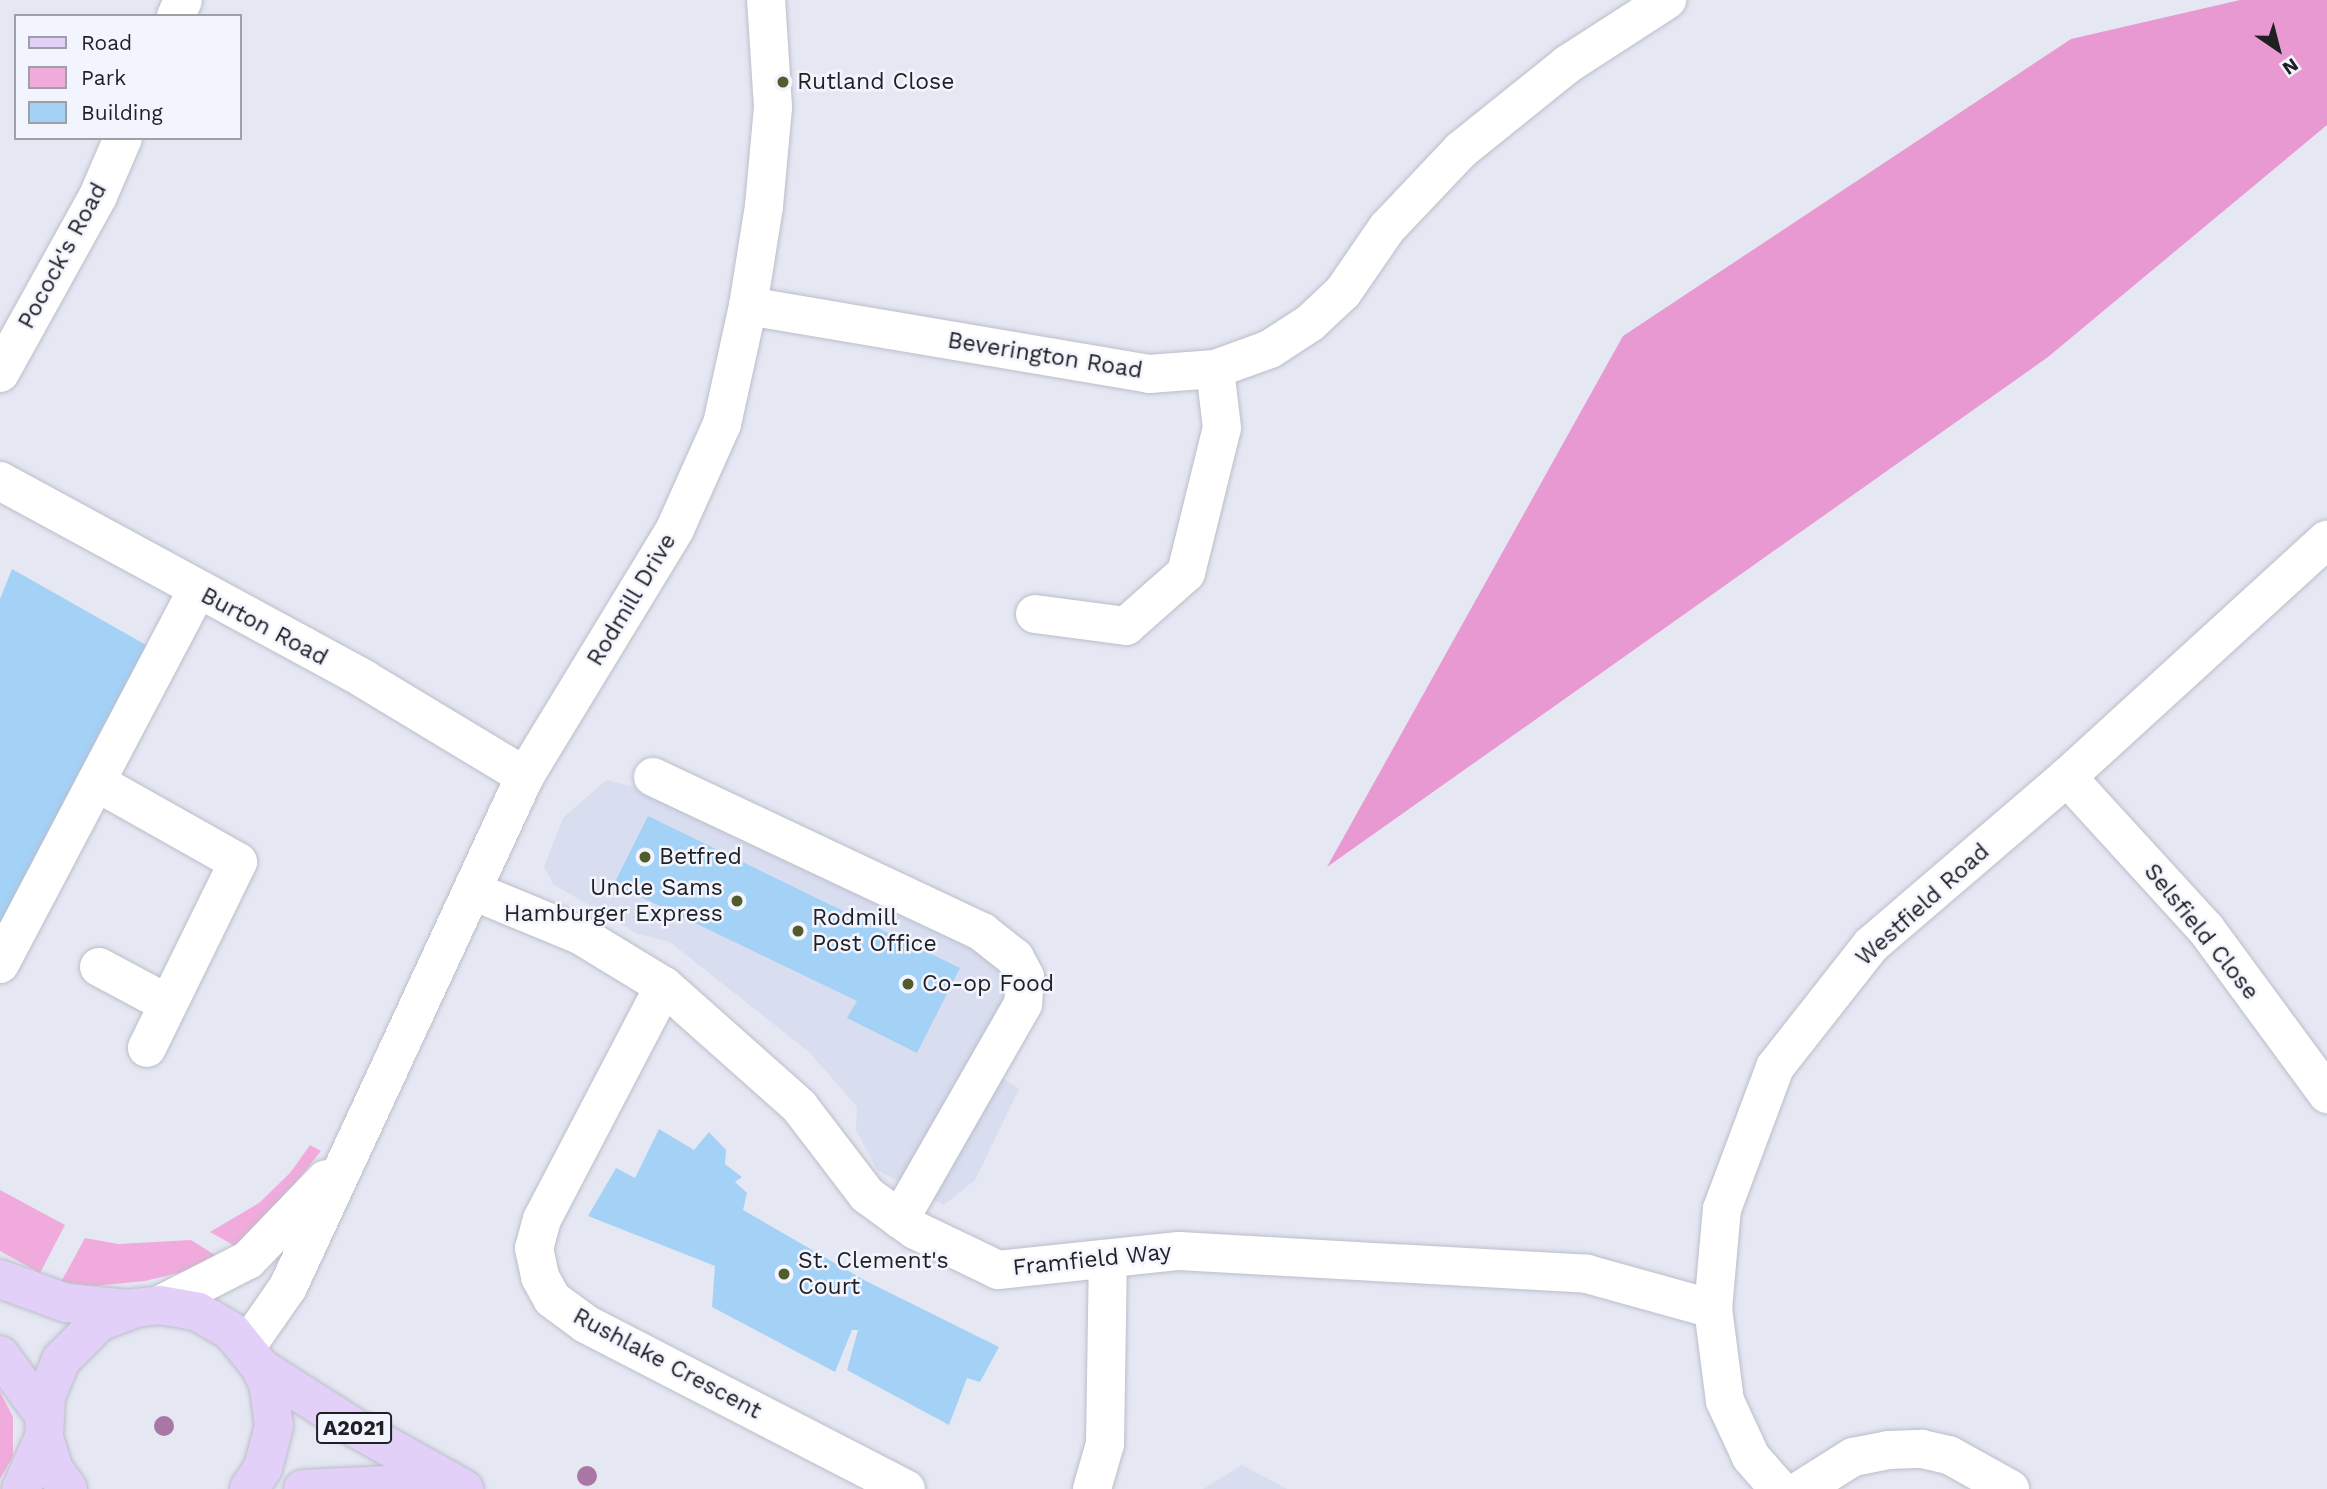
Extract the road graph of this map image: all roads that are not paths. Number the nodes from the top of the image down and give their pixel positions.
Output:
1 (765, 0) edge
2 (1667, 0) edge
3 (122, 140) edge
4 (748, 306) junction
5 (1215, 369) junction
6 (0, 373) edge
7 (0, 481) edge
8 (2327, 540) edge
9 (196, 592) junction
10 (1035, 614) dead end
11 (525, 776) junction
12 (653, 777) dead end
13 (2067, 777) junction
14 (96, 782) junction
15 (473, 891) junction
16 (0, 964) edge
17 (99, 967) dead end
18 (664, 986) junction
19 (168, 1004) junction
20 (147, 1048) dead end
21 (2327, 1094) edge
22 (347, 1157) junction
23 (900, 1219) junction
24 (1108, 1259) junction
25 (0, 1279) edge
26 (148, 1307) junction
27 (1713, 1308) junction
28 (0, 1355) edge
29 (254, 1357) junction
30 (44, 1426) junction
31 (458, 1486) edge
32 (21, 1489) edge
33 (68, 1489) edge
34 (249, 1489) edge
35 (303, 1489) edge
36 (906, 1489) edge
37 (1091, 1489) edge
38 (1779, 1489) edge
39 (1802, 1489) edge
40 (2010, 1489) edge

1 - 4 street, Rodmill Drive
2 - 5 street, Beverington Road
3 - 6 street, Pocock's Road
4 - 5 street, Beverington Road
4 - 11 street, Rodmill Drive
5 - 10 street
7 - 9 street, Burton Road
8 - 13 street, Westfield Road
9 - 11 street, Burton Road
9 - 14 street
11 - 15 street, Rodmill Drive
12 - 23 street
13 - 21 street, Selsfield Close
13 - 27 street, Westfield Road
14 - 16 street
14 - 19 street
15 - 18 street, Framfield Way
15 - 22 street, Rodmill Drive
17 - 19 street
18 - 23 street, Framfield Way
18 - 36 street, Rushlake Crescent
19 - 20 street
22 - 26 street, Rodmill Drive
22 - 29 street, Rodmill Drive
23 - 24 street, Framfield Way
24 - 27 street, Framfield Way
24 - 37 street
25 - 26 main road
26 - 29 main road
26 - 30 main road
27 - 38 street, Westfield Road
28 - 30 main road
29 - 31 main road, A2021
29 - 34 main road
30 - 32 main road
30 - 33 main road
31 - 35 main road, A2021
39 - 40 street

